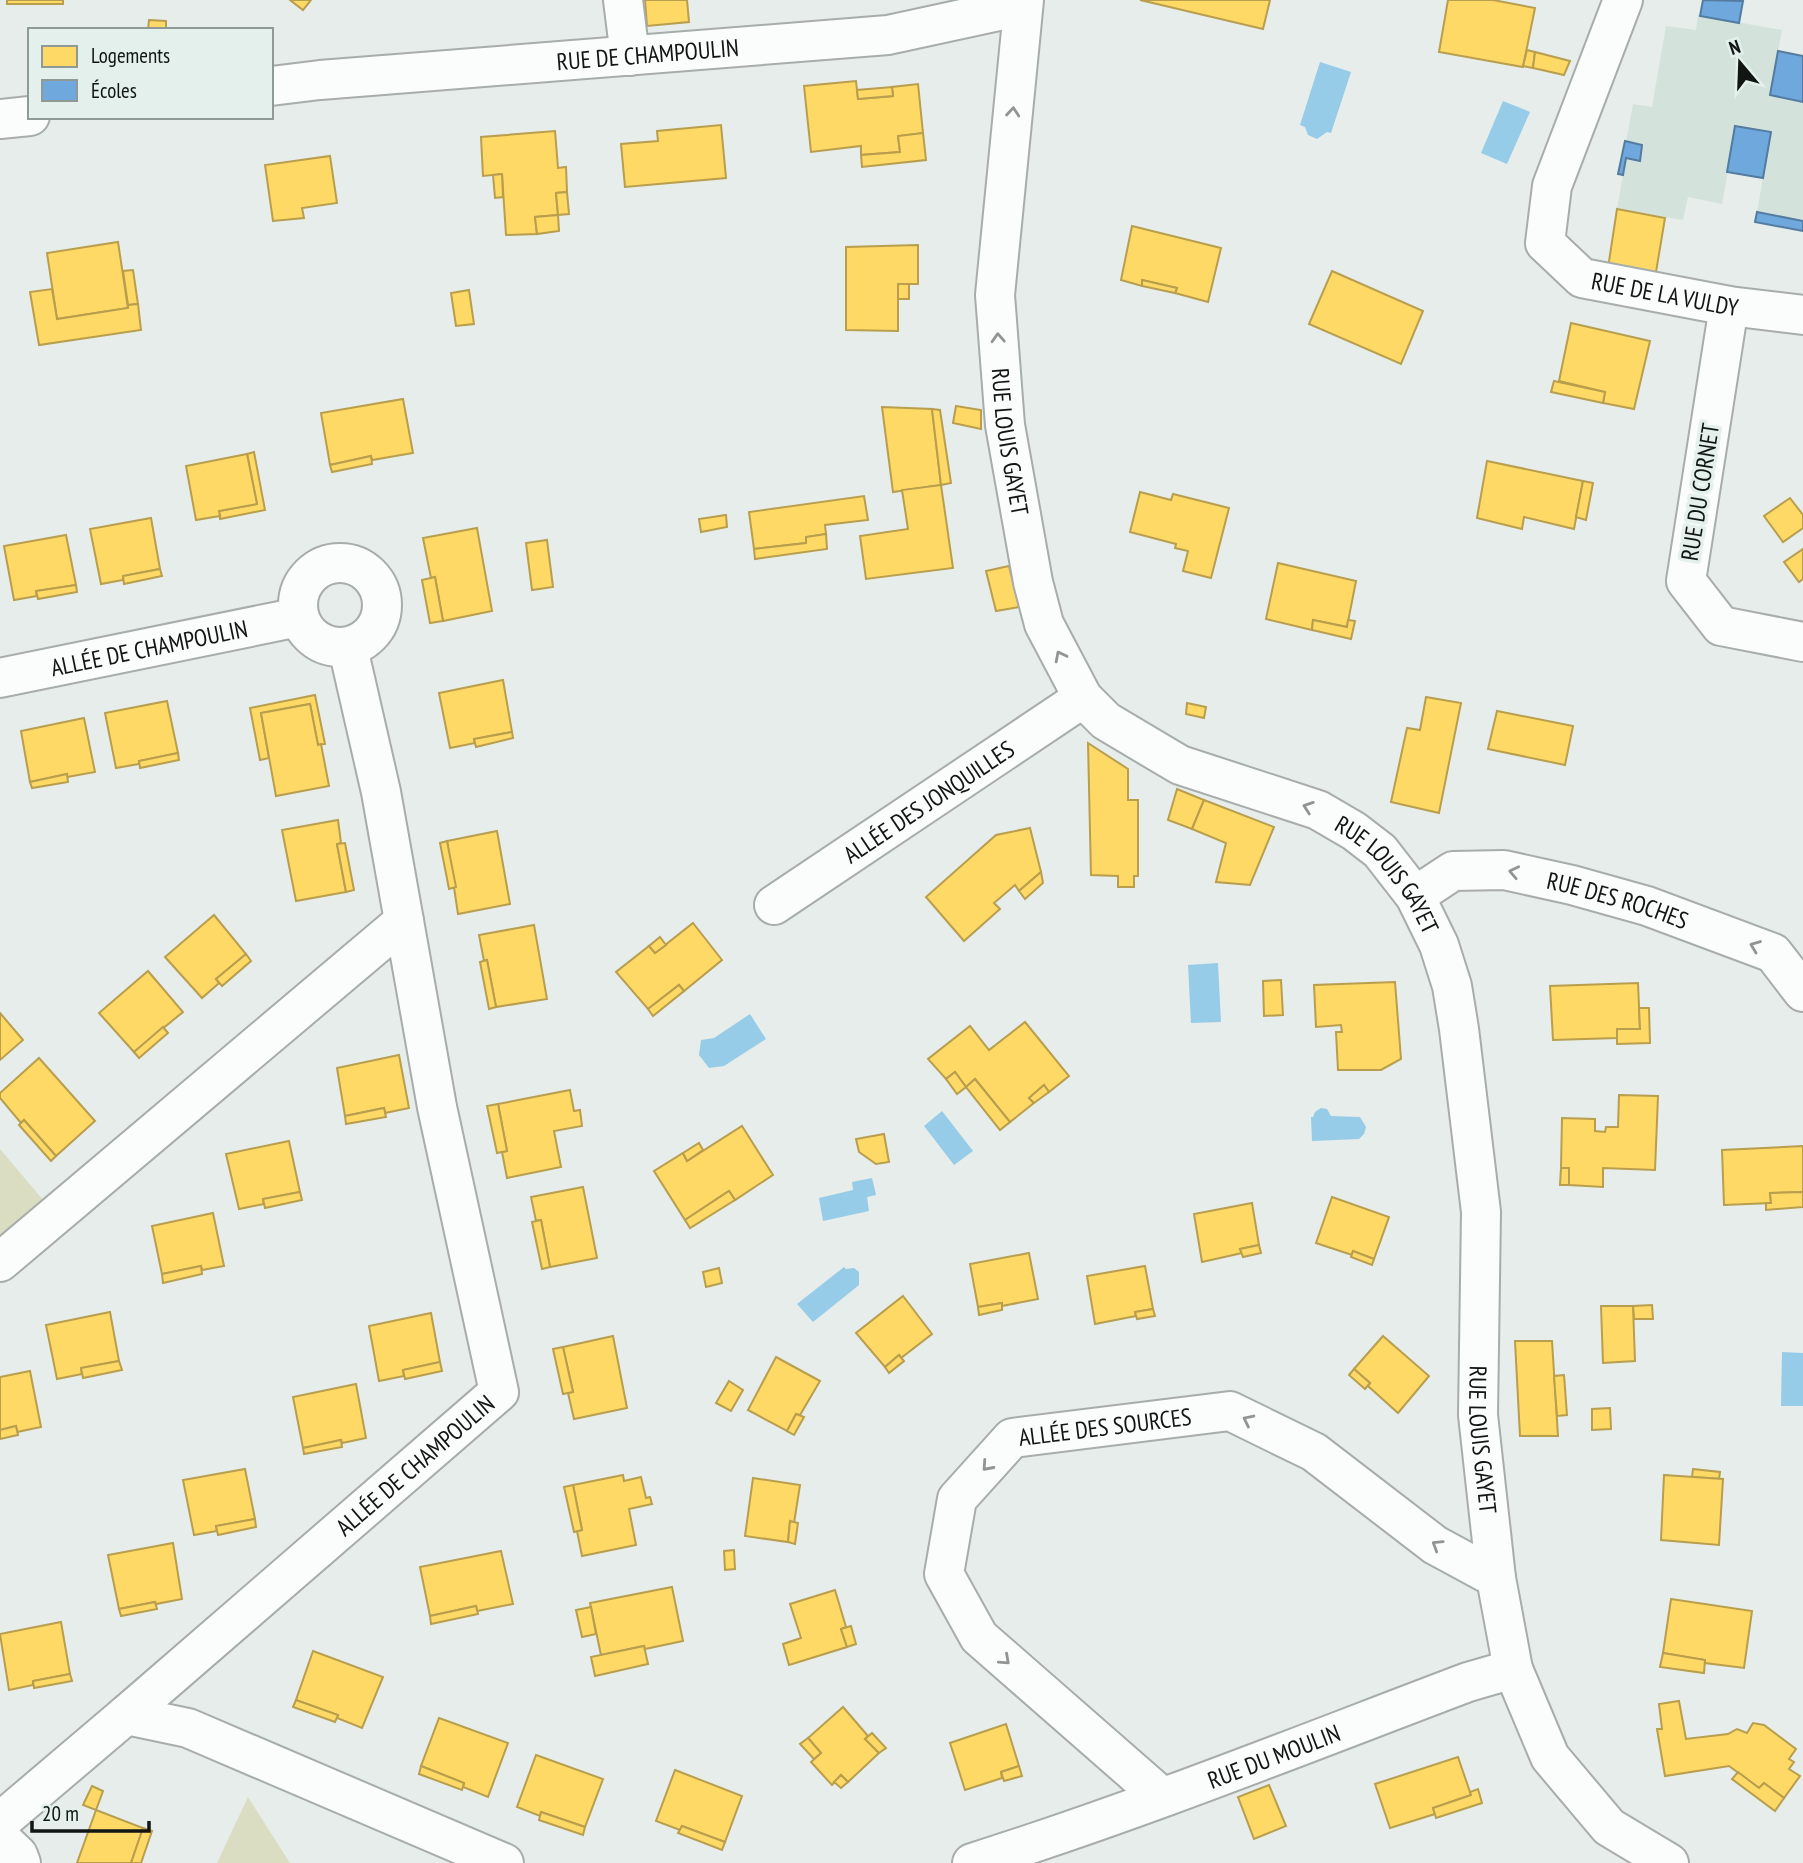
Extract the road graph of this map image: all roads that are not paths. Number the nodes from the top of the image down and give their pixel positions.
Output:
1 (623, 0) edge
2 (1623, 0) edge
3 (1023, 3) edge
4 (630, 56) junction
5 (273, 86) edge
6 (28, 116) edge
7 (0, 120) edge
8 (1729, 306) junction
9 (1803, 315) edge
10 (299, 617) junction
11 (1803, 642) edge
12 (348, 648) junction
13 (0, 678) edge
14 (1083, 698) junction
15 (1415, 895) junction
16 (774, 905) dead end
17 (404, 921) junction
18 (1803, 992) edge
19 (0, 1262) edge
20 (1496, 1578) junction
21 (1513, 1669) junction
22 (126, 1715) junction
23 (1162, 1797) junction
24 (0, 1822) edge
25 (0, 1838) edge
26 (1037, 1843) junction
27 (21, 1863) edge
28 (503, 1863) edge
29 (972, 1863) edge
30 (997, 1863) edge
31 (1668, 1863) edge

1 - 4 street
2 - 8 street, RUE DE LA VULDY
3 - 4 street, RUE DE CHAMPOULIN
14 -> 3 street, RUE LOUIS GAYET
4 - 5 street, RUE DE CHAMPOULIN
6 - 7 street
8 - 9 street, RUE DE LA VULDY
8 - 11 street, RUE DU CORNET
10 - 12 street
10 - 12 street
10 - 13 street, ALLÉE DE CHAMPOULIN
12 - 17 street, ALLÉE DE CHAMPOULIN
15 -> 14 street, RUE LOUIS GAYET
14 - 16 street, ALLÉE DES JONQUILLES
18 -> 15 street, RUE DES ROCHES
15 - 20 street, RUE LOUIS GAYET
17 - 19 street
17 - 22 street, ALLÉE DE CHAMPOULIN
20 - 21 street, RUE LOUIS GAYET
20 -> 23 street, ALLÉE DES SOURCES
21 - 23 street, RUE DU MOULIN
21 - 31 street, RUE LOUIS GAYET
22 - 24 street, ALLÉE DE CHAMPOULIN
22 - 28 street
23 - 26 street, RUE DU MOULIN
25 - 27 street
26 - 29 street, RUE DU MOULIN
26 - 30 street, RUE DU MOULIN

